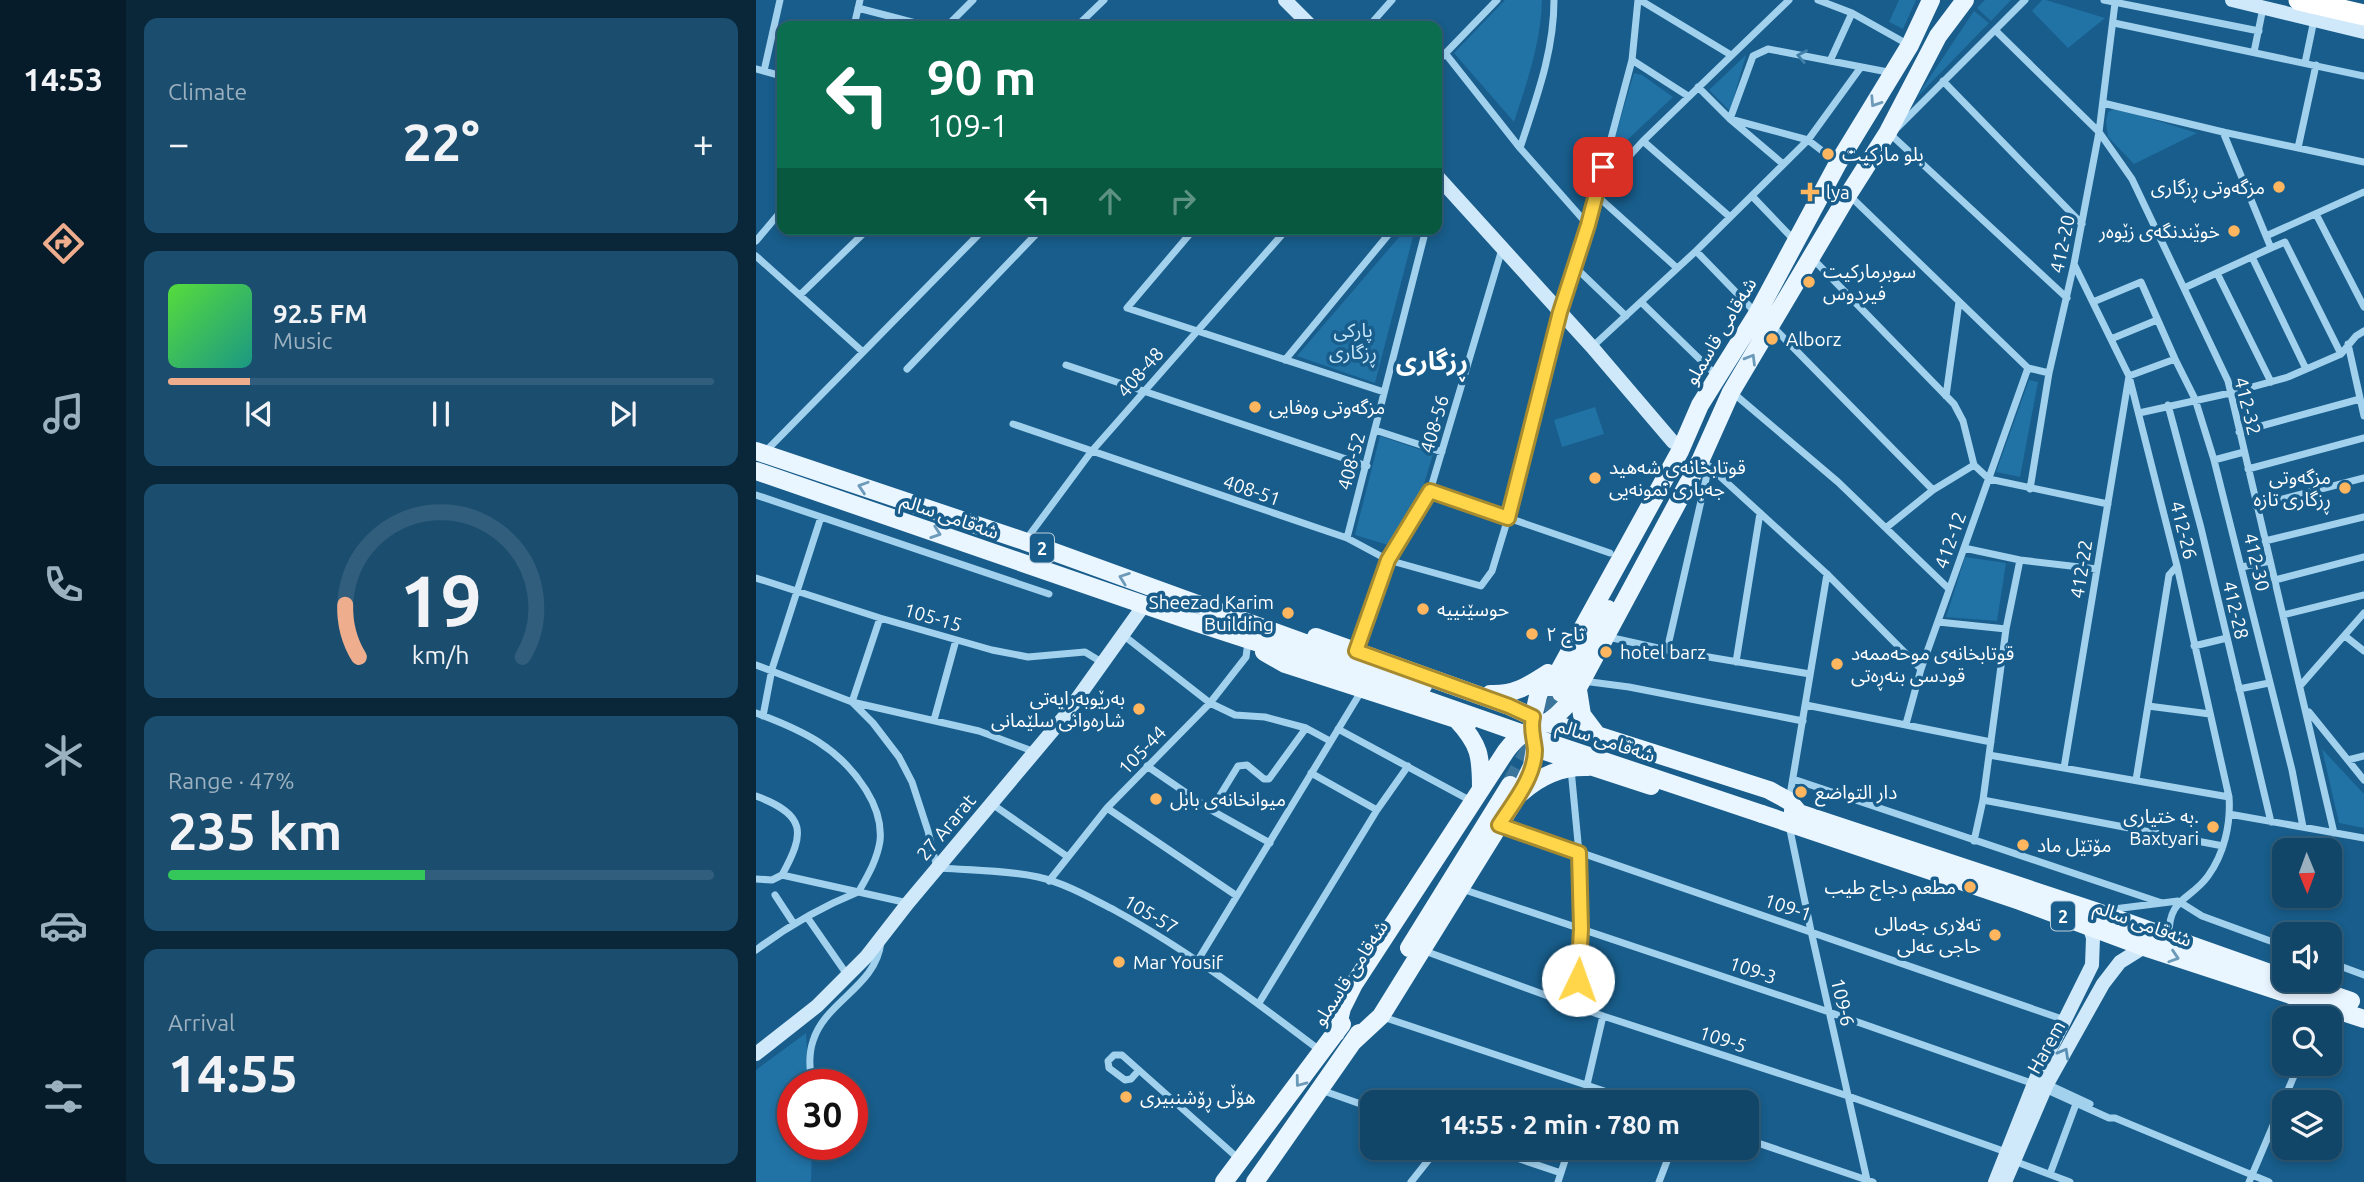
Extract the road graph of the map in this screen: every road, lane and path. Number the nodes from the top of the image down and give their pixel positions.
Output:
1 (780, 0) edge
2 (973, 0) edge
3 (1104, 0) edge
4 (1392, 0) edge
5 (1496, 0) edge
6 (1554, 0) edge
7 (1639, 0) edge
8 (1789, 0) edge
9 (1818, 0) edge
10 (1931, 0) edge
11 (1965, 0) edge
12 (2025, 0) edge
13 (2104, 0) edge
14 (2232, 0) edge
15 (2299, 0) edge
16 (1290, 2) edge
17 (2115, 3) junction
18 (859, 4) edge
19 (2263, 8) junction
20 (1852, 13) junction
21 (2364, 15) edge
22 (2314, 20) junction
23 (912, 21) edge
24 (952, 21) edge
25 (1082, 21) edge
26 (1307, 21) edge
27 (1373, 21) edge
28 (2114, 23) junction
29 (1995, 30) junction
30 (2259, 31) junction
31 (2364, 32) edge
32 (1910, 45) junction
33 (2254, 51) junction
34 (1445, 53) junction
35 (1731, 55) junction
36 (1442, 56) edge
37 (1926, 56) junction
38 (1632, 60) junction
39 (1830, 61) junction
40 (2305, 63) junction
41 (2316, 65) junction
42 (1861, 67) junction
43 (760, 70) edge
44 (1893, 73) junction
45 (777, 75) edge
46 (2364, 76) edge
47 (1943, 81) junction
48 (1698, 86) junction
49 (1688, 96) junction
50 (2103, 103) junction
51 (1730, 119) junction
52 (2099, 132) junction
53 (2223, 132) junction
54 (1889, 133) junction
55 (1808, 140) junction
56 (1643, 141) junction
57 (1520, 148) junction
58 (2298, 148) junction
59 (2364, 162) edge
60 (1838, 163) junction
61 (1783, 164) junction
62 (1442, 186) edge
63 (2364, 192) edge
64 (1595, 194) junction
65 (1848, 195) junction
66 (1752, 196) junction
67 (2316, 214) junction
68 (777, 216) edge
69 (1730, 217) junction
70 (2082, 224) junction
71 (1588, 225) junction
72 (2280, 230) junction
73 (862, 235) edge
74 (978, 235) edge
75 (1030, 235) edge
76 (1036, 235) edge
77 (1189, 235) edge
78 (1282, 235) edge
79 (1388, 235) edge
80 (1424, 235) edge
81 (2266, 236) junction
82 (1033, 238) junction
83 (756, 241) edge
84 (1796, 242) junction
85 (2285, 242) junction
86 (1502, 248) junction
87 (2271, 248) junction
88 (1696, 251) junction
89 (756, 257) edge
90 (1811, 257) junction
91 (2252, 257) junction
92 (2074, 264) junction
93 (1575, 267) junction
94 (1677, 268) junction
95 (2217, 273) junction
96 (2184, 288) junction
97 (800, 295) junction
98 (2067, 298) junction
99 (1641, 302) junction
100 (1959, 302) junction
101 (2093, 302) junction
102 (2364, 307) edge
103 (1560, 312) junction
104 (1756, 314) junction
105 (1626, 316) junction
106 (2157, 320) junction
107 (1771, 325) junction
108 (1198, 331) junction
109 (2364, 331) edge
110 (2356, 336) junction
111 (2111, 340) junction
112 (2364, 343) edge
113 (2348, 344) junction
114 (1592, 346) junction
115 (863, 352) junction
116 (2341, 354) junction
117 (2175, 359) junction
118 (1285, 360) junction
119 (1066, 365) dead end
120 (2028, 368) junction
121 (907, 369) dead end
122 (2306, 369) junction
123 (2049, 373) junction
124 (2129, 376) junction
125 (1718, 378) junction
126 (2271, 382) junction
127 (1143, 392) junction
128 (1384, 392) junction
129 (1731, 392) junction
130 (2230, 393) junction
131 (1946, 396) junction
132 (2195, 399) junction
133 (2360, 399) junction
134 (1700, 405) junction
135 (2168, 405) junction
136 (2139, 413) junction
137 (2364, 416) edge
138 (1720, 419) junction
139 (1013, 424) dead end
140 (1375, 430) junction
141 (2239, 432) junction
142 (2364, 438) edge
143 (1673, 442) junction
144 (760, 452) edge
145 (1091, 452) junction
146 (1442, 452) junction
147 (2244, 452) junction
148 (2214, 460) junction
149 (1705, 463) junction
150 (1974, 465) junction
151 (1367, 466) junction
152 (2248, 469) junction
153 (756, 471) edge
154 (2364, 478) edge
155 (1989, 479) junction
156 (2030, 489) junction
157 (1933, 490) junction
158 (1430, 491) junction
159 (756, 495) edge
160 (2108, 504) junction
161 (2256, 506) junction
162 (1760, 513) junction
163 (821, 517) junction
164 (2364, 517) edge
165 (1508, 518) junction
166 (1887, 527) junction
167 (1347, 538) junction
168 (1024, 541) junction
169 (2265, 541) junction
170 (1964, 548) junction
171 (1610, 553) junction
172 (2364, 557) edge
173 (1388, 560) junction
174 (2020, 560) junction
175 (2270, 561) junction
176 (2176, 566) junction
177 (2242, 567) junction
178 (2097, 569) junction
179 (1828, 574) junction
180 (756, 578) edge
181 (2274, 580) junction
182 (1949, 589) junction
183 (797, 591) junction
184 (1049, 594) dead end
185 (2364, 595) edge
186 (1144, 605) junction
187 (2364, 614) edge
188 (2283, 615) junction
189 (880, 618) junction
190 (1938, 622) junction
191 (2006, 629) junction
192 (1249, 631) junction
193 (1123, 635) junction
194 (2345, 636) junction
195 (1606, 637) junction
196 (2227, 638) junction
197 (956, 640) junction
198 (2194, 646) junction
199 (1667, 650) junction
200 (1356, 651) junction
201 (2364, 651) edge
202 (1736, 662) junction
203 (1103, 663) junction
204 (756, 664) edge
205 (772, 669) junction
206 (1922, 669) junction
207 (1810, 674) junction
208 (2269, 683) junction
209 (2300, 686) junction
210 (2239, 689) junction
211 (1362, 690) junction
212 (1560, 690) junction
213 (1470, 692) junction
214 (852, 702) junction
215 (1210, 703) junction
216 (1806, 705) junction
217 (2148, 705) junction
218 (1509, 706) junction
219 (2306, 709) junction
220 (2210, 714) junction
221 (759, 715) edge
222 (934, 720) junction
223 (1457, 720) junction
224 (1803, 721) junction
225 (1906, 724) junction
226 (1570, 727) junction
227 (1306, 728) junction
228 (1338, 729) junction
229 (1522, 732) junction
230 (1597, 735) junction
231 (1331, 741) junction
232 (1991, 742) junction
233 (1535, 748) junction
234 (1035, 752) junction
235 (1989, 755) junction
236 (2364, 756) edge
237 (2348, 760) junction
238 (1566, 762) junction
239 (1147, 766) junction
240 (1408, 766) junction
241 (1532, 766) junction
242 (2064, 768) junction
243 (1311, 773) junction
244 (1793, 779) junction
245 (2136, 780) junction
246 (2364, 780) edge
247 (1509, 786) junction
248 (756, 796) edge
249 (1477, 796) junction
250 (2229, 797) junction
251 (1983, 800) junction
252 (991, 803) junction
253 (1794, 807) junction
254 (1107, 808) junction
255 (1763, 808) junction
256 (1211, 810) junction
257 (1377, 810) junction
258 (2229, 814) junction
259 (2270, 822) junction
260 (1499, 825) junction
261 (2303, 827) junction
262 (1790, 830) junction
263 (2334, 833) junction
264 (1837, 838) junction
265 (2364, 838) edge
266 (1974, 841) junction
267 (1270, 844) junction
268 (2223, 846) junction
269 (1579, 853) junction
270 (1068, 858) junction
271 (937, 868) junction
272 (782, 876) junction
273 (756, 879) edge
274 (1049, 881) junction
275 (1461, 888) junction
276 (859, 891) junction
277 (775, 895) dead end
278 (1237, 897) junction
279 (2178, 901) junction
280 (908, 902) junction
281 (2162, 903) junction
282 (807, 917) junction
283 (2092, 918) junction
284 (794, 924) junction
285 (1581, 929) junction
286 (1811, 931) junction
287 (881, 938) junction
288 (2169, 938) junction
289 (2272, 942) edge
290 (2144, 947) junction
291 (756, 950) edge
292 (1421, 950) junction
293 (1198, 960) junction
294 (2342, 967) edge
295 (2272, 974) edge
296 (2364, 975) edge
297 (848, 976) junction
298 (2324, 992) edge
299 (1259, 1003) junction
300 (1577, 1005) junction
301 (2364, 1006) edge
302 (1829, 1012) junction
303 (1381, 1016) junction
304 (1603, 1016) junction
305 (2364, 1019) edge
306 (2066, 1021) junction
307 (1336, 1033) junction
308 (1353, 1042) junction
309 (1322, 1052) junction
310 (756, 1054) edge
311 (811, 1069) edge
312 (1139, 1070) dead end
313 (2294, 1076) edge
314 (2041, 1083) junction
315 (1587, 1087) junction
316 (1321, 1090) junction
317 (1586, 1090) edge
318 (1597, 1090) edge
319 (1848, 1096) junction
320 (1360, 1104) edge
321 (2076, 1104) junction
322 (2115, 1118) junction
323 (1759, 1143) edge
324 (2012, 1156) junction
325 (1428, 1160) edge
326 (1523, 1160) edge
327 (1565, 1160) edge
328 (1667, 1160) edge
329 (1240, 1161) junction
330 (1561, 1173) junction
331 (2050, 1174) junction
332 (2251, 1179) edge
333 (1870, 1181) edge
334 (1224, 1182) edge
335 (1255, 1182) edge
336 (1411, 1182) edge
337 (1558, 1182) edge
338 (1658, 1182) edge
339 (1995, 1182) edge
340 (2006, 1182) edge
341 (2070, 1182) edge
342 (2269, 1182) edge

1 - 43 street
2 - 24 street
3 - 25 street
4 - 27 street
5 - 34 street
6 - 57 street
7 - 35 street
7 - 38 street
8 - 35 street
9 - 20 street
10 - 32 main road, شەقامی قاسملو
11 - 37 main road
12 - 29 street
13 - 17 street
14 - 19 street
15 - 21 highway
16 - 26 street
17 - 28 street, 412-20
17 - 30 street
18 - 23 street
19 - 22 street
19 - 30 street
20 - 32 street
20 - 39 street
22 - 31 street
22 - 40 street
28 - 33 street
28 - 50 street, 412-20
29 - 47 street
29 - 52 street, 412-32
30 - 33 street
32 - 37 main road
32 - 44 main road, شەقامی قاسملو
33 - 40 street
34 - 36 street
34 - 57 street
35 - 48 street
37 - 54 main road
38 - 49 street
38 - 64 street
39 - 42 street
39 -> 51 street
40 - 41 street
41 - 46 street
41 - 58 street
42 - 44 street
42 - 55 street
43 - 45 street
44 -> 60 main road, شەقامی قاسملو
47 - 54 street
47 - 70 street
48 - 49 street
48 - 51 street
49 - 56 street
50 - 52 street, 412-20
50 - 53 street
51 - 55 street
51 - 61 street
52 - 70 street, 412-20
52 - 96 street, 412-32
53 - 58 street
53 - 81 street
54 - 65 main road
54 - 98 street
55 - 60 street
55 - 61 street
56 - 64 street
56 - 69 street
57 - 71 street
58 - 59 street
60 - 84 main road, شەقامی قاسملو
61 - 66 street
62 - 86 street
63 - 67 street
64 - 71 street
64 - 94 street
65 - 90 main road
65 - 100 street
66 - 69 street
66 - 84 street
67 - 72 street
67 - 102 street
68 - 83 street
69 - 88 street
70 - 92 street, 412-20
71 - 93 street
72 - 81 street
72 - 85 street
73 - 97 street
74 - 115 street
75 - 82 street
76 - 82 street
77 - 108 street
78 - 108 street, 408-48
79 - 118 street
80 - 128 street, 408-52
81 - 87 street
82 - 121 street
84 - 104 main road, شەقامی قاسملو
85 - 87 street
85 - 116 street
86 - 103 street
86 - 146 street, 408-56
87 - 91 street
88 - 94 street
88 - 104 street
89 - 97 street
90 - 107 main road
90 - 131 street
91 - 95 street
91 - 122 street
92 - 98 street, 412-20
92 - 101 street, 412-26
93 - 103 street
93 - 105 street
94 - 99 street
95 - 96 street
95 - 126 street
96 - 130 street, 412-32
97 - 115 street
98 - 123 street, 412-20
99 - 105 street
99 - 125 street
100 - 120 street
100 - 131 street
101 - 106 street, 412-30
101 - 111 street, 412-26
103 - 114 street
103 - 165 street
104 - 125 main road, شەقامی قاسملو
105 - 114 street
106 - 111 street
106 - 117 street, 412-30
129 -> 107 main road
107 - 157 street
108 - 118 street
108 - 127 street, 408-48
109 - 110 street
110 - 112 street
110 - 113 street
111 - 124 street, 412-26
113 - 116 street
113 - 133 street
114 - 143 street
115 - 144 street
116 - 122 street
117 - 124 street
117 - 132 street, 412-30
118 - 128 street
119 - 127 street
120 - 123 street
120 - 155 street, 412-12
122 - 126 street
123 - 156 street, 412-20
124 - 136 street, 412-26
124 - 160 street, 412-22
125 - 134 main road, شەقامی قاسملو
126 - 130 street
127 - 145 street, 408-48
127 - 151 street
128 - 140 street, 408-52
129 - 138 main road
129 - 166 street
130 - 132 street
130 - 141 street, 412-32
131 - 150 street
132 - 135 street
132 - 148 street, 412-30
133 - 137 street
133 - 141 street
134 - 143 main road
134 - 212 main road, شەقامی قاسملو
135 - 136 street
135 - 196 street, 412-28
136 - 176 street, 412-26
138 - 149 main road
138 - 212 main road
139 - 145 street, 408-51
140 - 146 street
140 - 151 street, 408-52
141 - 147 street, 412-32
142 - 152 street
143 - 171 main road
168 -> 144 main road, شەقامی سالم / 2
145 - 167 street, 408-51
145 - 168 street, 408-48
146 - 158 street, 408-56
147 - 148 street
147 - 152 street, 412-32
148 - 177 street, 412-30
149 - 162 street
149 - 195 main road
149 - 199 street
150 - 155 street
150 - 157 street
151 - 167 street, 408-52
152 - 161 street, 412-32
153 -> 186 main road, شەقامی سالم / 2
154 - 161 street
155 - 156 street
155 - 170 street, 412-12
156 - 160 street
157 - 166 street
158 - 165 street
158 - 173 street, 408-56
159 - 163 street
160 - 178 street, 412-22
161 - 169 street, 412-32
162 - 179 street
162 - 202 street
163 - 183 street
163 - 184 street
164 - 169 street
165 - 171 street
165 - 173 street, 408-51
166 - 182 street
167 - 173 street, 408-51
192 -> 168 main road, شەقامی سالم / 2
169 - 175 street, 412-32
170 - 174 street
170 - 182 street, 412-12
171 - 212 main road
172 - 181 street
173 - 200 street, 408-56
174 - 178 street
174 - 191 street
175 - 177 street
175 - 181 street, 412-32
176 - 198 street, 412-26
176 - 217 street
177 - 208 street, 412-30
178 - 242 street, 412-22
179 - 206 street
179 - 207 street
180 - 183 street, 105-15
181 - 188 street, 412-32
182 - 190 street, 412-12
183 - 189 street, 105-15
183 - 205 street
185 - 188 street
186 - 192 main road, شەقامی سالم / 2
186 - 193 street, 27 Ararat
187 - 194 street
188 - 209 street, 412-32
189 - 197 street, 105-15
189 - 214 street
190 - 191 street
190 - 206 street, 412-12
191 - 232 street
192 - 200 main road
192 - 211 main road
192 - 215 street, 105-44
192 - 255 main road, شەقامی سالم / 2, bridge
193 - 203 street, 27 Ararat
193 - 215 street
194 - 201 street
194 - 209 street
195 - 199 street
195 - 212 main road
196 - 198 street
196 - 210 street, 412-28
197 - 203 street, 105-15
197 - 222 street
198 - 220 street, 412-26
199 - 202 street
200 - 213 main road
202 - 207 street
203 - 234 street, 27 Ararat
204 - 205 street
205 - 214 street
205 - 221 street
206 - 225 street, 412-12
207 - 216 street
208 - 210 street
208 - 261 street, 412-30
209 - 219 street, 412-32
210 - 259 street, 412-28
211 - 223 main road
211 - 228 street
212 - 213 main road
212 - 224 street
212 - 229 main road
212 - 229 main road
212 - 230 main road
213 - 218 main road
214 - 222 street
214 - 271 street
215 - 227 street
215 - 239 street, 105-44
216 - 224 street
216 - 225 street
217 - 220 street
217 - 245 street
218 - 229 main road
218 - 229 main road
219 - 237 street
219 - 263 street, 412-32
220 - 250 street, 412-26
221 - 276 street
222 - 234 street
223 - 229 main road
223 - 249 main road
224 - 244 street
225 - 232 street
226 - 229 main road
226 - 230 main road
226 - 238 main road
227 - 231 street
227 - 256 street
228 - 231 street
228 - 240 street
229 - 233 main road
229 - 241 main road
229 - 249 main road
230 - 253 main road
231 - 243 street
232 - 235 street
233 - 238 main road
233 - 241 main road
234 - 252 street, 27 Ararat
235 - 242 street
235 - 251 street
236 - 237 street
237 - 246 street
238 - 247 main road
238 - 262 main road
238 - 269 street
239 - 254 street, 105-44
239 - 256 street
240 - 249 street
240 - 257 street
241 - 247 main road
242 - 245 street
243 - 257 street
243 - 267 street
244 - 253 street
244 - 266 street
245 - 250 street
247 - 260 main road
247 - 307 main road, شەقامی قاسملو
247 - 308 main road, شەقامی قاسملو
248 - 272 street
249 - 307 main road
250 - 258 street, 412-26
251 - 266 street
251 - 268 street
252 - 270 street
252 - 271 street, 27 Ararat
253 - 255 main road, شەقامی سالم / 2
253 - 283 main road, شەقامی سالم / 2
254 - 270 street, 105-44
254 - 278 street
255 - 264 main road, شەقامی سالم / 2
256 - 267 street
257 - 299 street
258 - 259 street
258 - 268 street, 412-26
259 - 261 street
260 - 269 street, 109-1
260 - 275 main road
261 - 263 street
262 - 264 main road
262 - 286 street, 109-6
263 - 265 street
264 - 283 main road, شەقامی سالم / 2
266 - 281 street
267 - 278 street
268 - 279 street, 412-26
269 - 285 street
269 - 286 street, 109-1
270 - 274 street, 105-44
271 - 274 street, 105-57
271 - 280 street, 27 Ararat
272 - 273 street
272 - 276 street
274 - 293 street, 105-57
275 - 285 street, 109-3
275 - 292 main road
276 - 280 street
276 - 282 street
277 - 284 street
278 - 293 street
279 - 281 street
279 - 288 street
279 - 289 street
280 - 287 street, 27 Ararat
281 - 283 street
282 - 284 street
282 - 297 street
283 - 288 main road, شەقامی سالم / 2
283 - 290 main road, شەقامی سالم / 2
283 - 306 street
284 - 291 street
285 - 300 street
285 - 302 street, 109-3
286 - 302 street, 109-6
286 - 306 street, 109-1
287 - 297 street, 27 Ararat
287 - 311 street
288 - 295 main road, شەقامی سالم / 2
290 -> 305 main road, شەقامی سالم / 2
314 -> 290 street, Harem
292 - 300 street, 109-5
292 - 303 main road
293 - 299 street, 105-57
294 - 296 street
297 - 310 street, 27 Ararat
298 - 301 main road
299 - 309 street, 105-57
300 - 304 street, 109-5
302 - 314 street, 109-3
302 - 319 street, 109-6
303 - 308 main road
303 - 315 street
304 - 315 street
304 - 319 street, 109-5
306 - 314 street
307 - 309 main road, شەقامی قاسملو
308 - 316 main road, شەقامی قاسملو
309 -> 329 main road, شەقامی قاسملو
312 - 329 street
313 - 332 street
314 - 321 street
314 - 322 street
314 - 324 street, Harem
315 - 317 street
315 - 318 street
316 - 320 street
316 - 335 main road, شەقامی قاسملو
319 - 324 street, 109-5
319 - 333 street, 109-6
321 - 322 street
321 - 331 street
322 - 332 street
323 - 333 street
324 - 331 street, 109-5
324 - 339 street, Harem
324 - 340 street, Harem
325 - 336 street
326 - 330 street
327 - 330 street
328 - 338 street
329 - 334 main road, شەقامی قاسملو
330 - 337 street
331 - 341 street, 109-5
332 - 342 street

